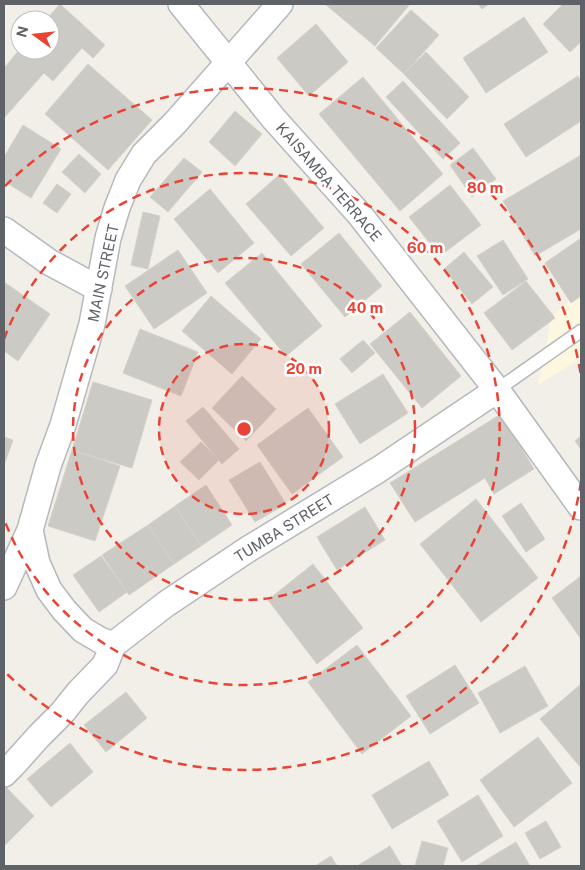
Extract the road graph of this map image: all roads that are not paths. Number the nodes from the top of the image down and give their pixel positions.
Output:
1 (181, 4) edge
2 (280, 4) edge
3 (229, 62) junction
4 (4, 230) edge
5 (99, 289) junction
6 (581, 331) edge
7 (497, 390) junction
8 (581, 507) edge
9 (30, 530) junction
10 (4, 587) edge
11 (113, 645) junction
12 (4, 774) edge

1 - 3 street, KAISAMBA TERRACE
2 - 3 street, MAIN STREET
3 - 5 street, MAIN STREET
3 - 7 street, KAISAMBA TERRACE
4 - 5 street
5 - 9 street, MAIN STREET
6 - 7 lane, TUMBA STREET
7 - 8 street, KAISAMBA TERRACE
7 - 11 street, TUMBA STREET
9 - 10 street, MAIN STREET
9 - 11 street
11 - 12 street

